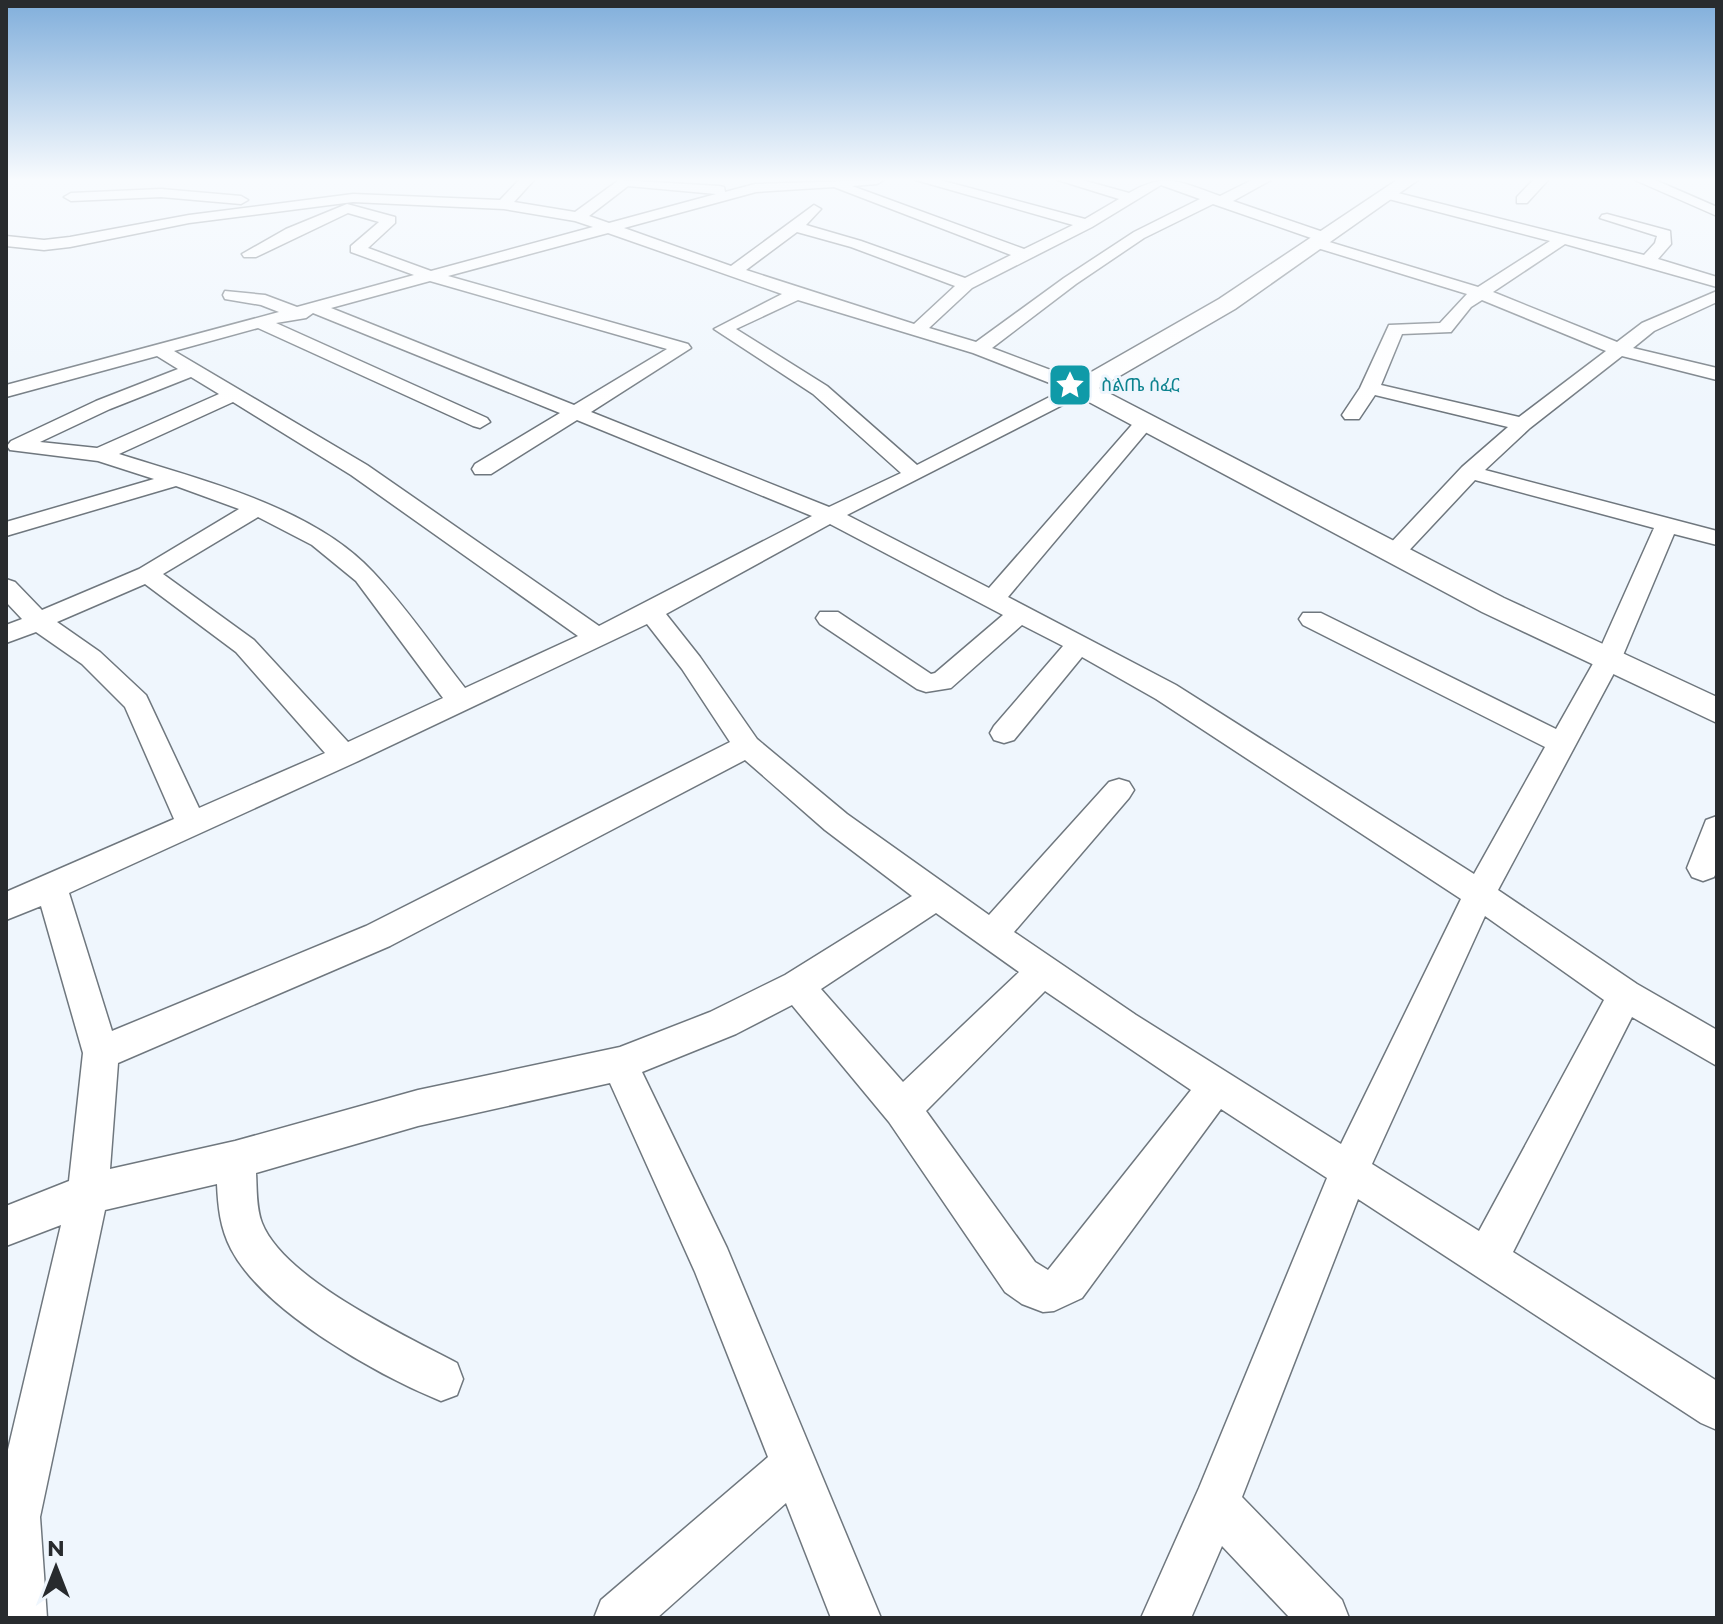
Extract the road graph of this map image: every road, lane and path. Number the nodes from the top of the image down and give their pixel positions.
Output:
1 (375, 256) edge
2 (510, 256) edge
3 (688, 256) edge
4 (755, 256) edge
5 (888, 256) edge
6 (1019, 256) edge
7 (1110, 256) edge
8 (1297, 256) edge
9 (1369, 256) edge
10 (1537, 256) edge
11 (1626, 256) edge
12 (1653, 256) edge
13 (1648, 261) junction
14 (733, 272) junction
15 (433, 277) junction
16 (1717, 282) edge
17 (966, 284) junction
18 (1480, 293) junction
19 (797, 294) junction
20 (231, 295) dead end
21 (1717, 296) edge
22 (309, 311) junction
23 (263, 324) junction
24 (917, 330) junction
25 (703, 339) junction
26 (979, 349) junction
27 (160, 350) junction
28 (1617, 351) junction
29 (191, 370) junction
30 (1717, 374) edge
31 (1081, 388) junction
32 (1370, 388) junction
33 (6, 391) edge
34 (233, 395) junction
35 (578, 412) junction
36 (1352, 415) dead end
37 (480, 422) dead end
38 (1144, 423) junction
39 (1523, 424) junction
40 (12, 449) edge
41 (100, 455) junction
42 (483, 469) dead end
43 (1470, 472) junction
44 (915, 474) junction
45 (177, 479) junction
46 (257, 508) junction
47 (1717, 512) edge
48 (830, 515) junction
49 (1667, 524) junction
50 (6, 529) edge
51 (1716, 538) edge
52 (1393, 554) junction
53 (147, 574) junction
54 (6, 587) edge
55 (992, 600) junction
56 (651, 612) junction
57 (1019, 614) junction
58 (829, 618) dead end
59 (1312, 619) dead end
60 (37, 620) junction
61 (6, 635) edge
62 (595, 636) junction
63 (1079, 644) junction
64 (1608, 660) junction
65 (460, 701) junction
66 (1717, 711) edge
67 (1004, 733) dead end
68 (1563, 744) junction
69 (747, 746) junction
70 (344, 756) junction
71 (1119, 790) dead end
72 (191, 823) junction
73 (1717, 828) edge
74 (1703, 868) dead end
75 (52, 888) junction
76 (1479, 894) junction
77 (936, 896) junction
78 (6, 907) edge
79 (991, 935) junction
80 (1043, 971) junction
81 (797, 986) junction
82 (1625, 995) junction
83 (1717, 1049) edge
84 (101, 1053) junction
85 (620, 1064) junction
86 (1216, 1086) junction
87 (902, 1109) junction
88 (235, 1160) junction
89 (1350, 1169) junction
90 (88, 1194) junction
91 (6, 1226) edge
92 (1486, 1261) junction
93 (441, 1379) dead end
94 (1717, 1407) edge
95 (794, 1465) junction
96 (1216, 1504) junction
97 (11, 1523) edge
98 (22, 1618) edge
99 (619, 1618) edge
100 (856, 1618) edge
101 (1166, 1618) edge
102 (1324, 1618) edge

1 - 15 street
2 - 15 street
3 - 14 street
4 - 14 street
5 - 17 street
6 - 17 street
7 - 26 street
8 - 31 street
9 - 18 street
10 - 18 street
11 - 13 street
12 - 13 street
13 - 16 street
14 - 19 street
15 - 22 street
15 - 25 street
17 - 24 street
18 - 28 street
18 - 32 street
19 - 24 street
19 - 25 street
20 - 22 street
21 - 28 street
22 - 23 street
22 - 35 street
23 - 27 street
23 - 37 street
24 - 26 street
25 - 35 street
25 - 44 street
26 - 31 street
27 - 29 street
27 - 33 street
28 - 30 street
28 - 39 street
29 - 34 street
29 - 40 street
31 - 38 street
31 - 44 street
32 - 36 street
32 - 39 street
34 - 41 street
34 - 62 street
35 - 42 street
35 - 48 street
38 - 52 street
38 - 55 street
39 - 43 street
40 - 41 street
41 - 45 street
43 - 49 street
43 - 52 street
44 - 48 street
45 - 46 street
45 - 50 street
46 - 53 street
46 - 65 street
47 - 51 street
48 - 55 street
48 - 56 street
49 - 51 street
49 - 64 street
52 - 64 street
53 - 60 street
53 - 70 street
54 - 60 street
55 - 57 street
56 - 62 street
56 - 69 street
57 - 58 street
57 - 63 street
59 - 68 street
60 - 61 street
60 - 72 street
62 - 65 street
63 - 67 street
63 - 76 street
64 - 66 street
64 - 68 street
65 - 70 street
68 - 76 street
69 - 77 street
69 - 84 street
70 - 72 street
71 - 79 street
72 - 75 street
73 - 74 street
75 - 78 street
75 - 84 street
76 - 82 street
76 - 89 street
77 - 79 street
77 - 81 street
79 - 80 street
80 - 86 street
80 - 87 street
81 - 85 street
81 - 87 street
82 - 83 street
82 - 92 street
84 - 90 street
85 - 88 street
85 - 95 street
86 - 87 street
86 - 89 street
88 - 90 street
88 - 93 street
89 - 92 street
89 - 96 street
90 - 91 street
90 - 97 street
92 - 94 street
95 - 99 street
95 - 100 street
96 - 101 street
96 - 102 street
97 - 98 street

